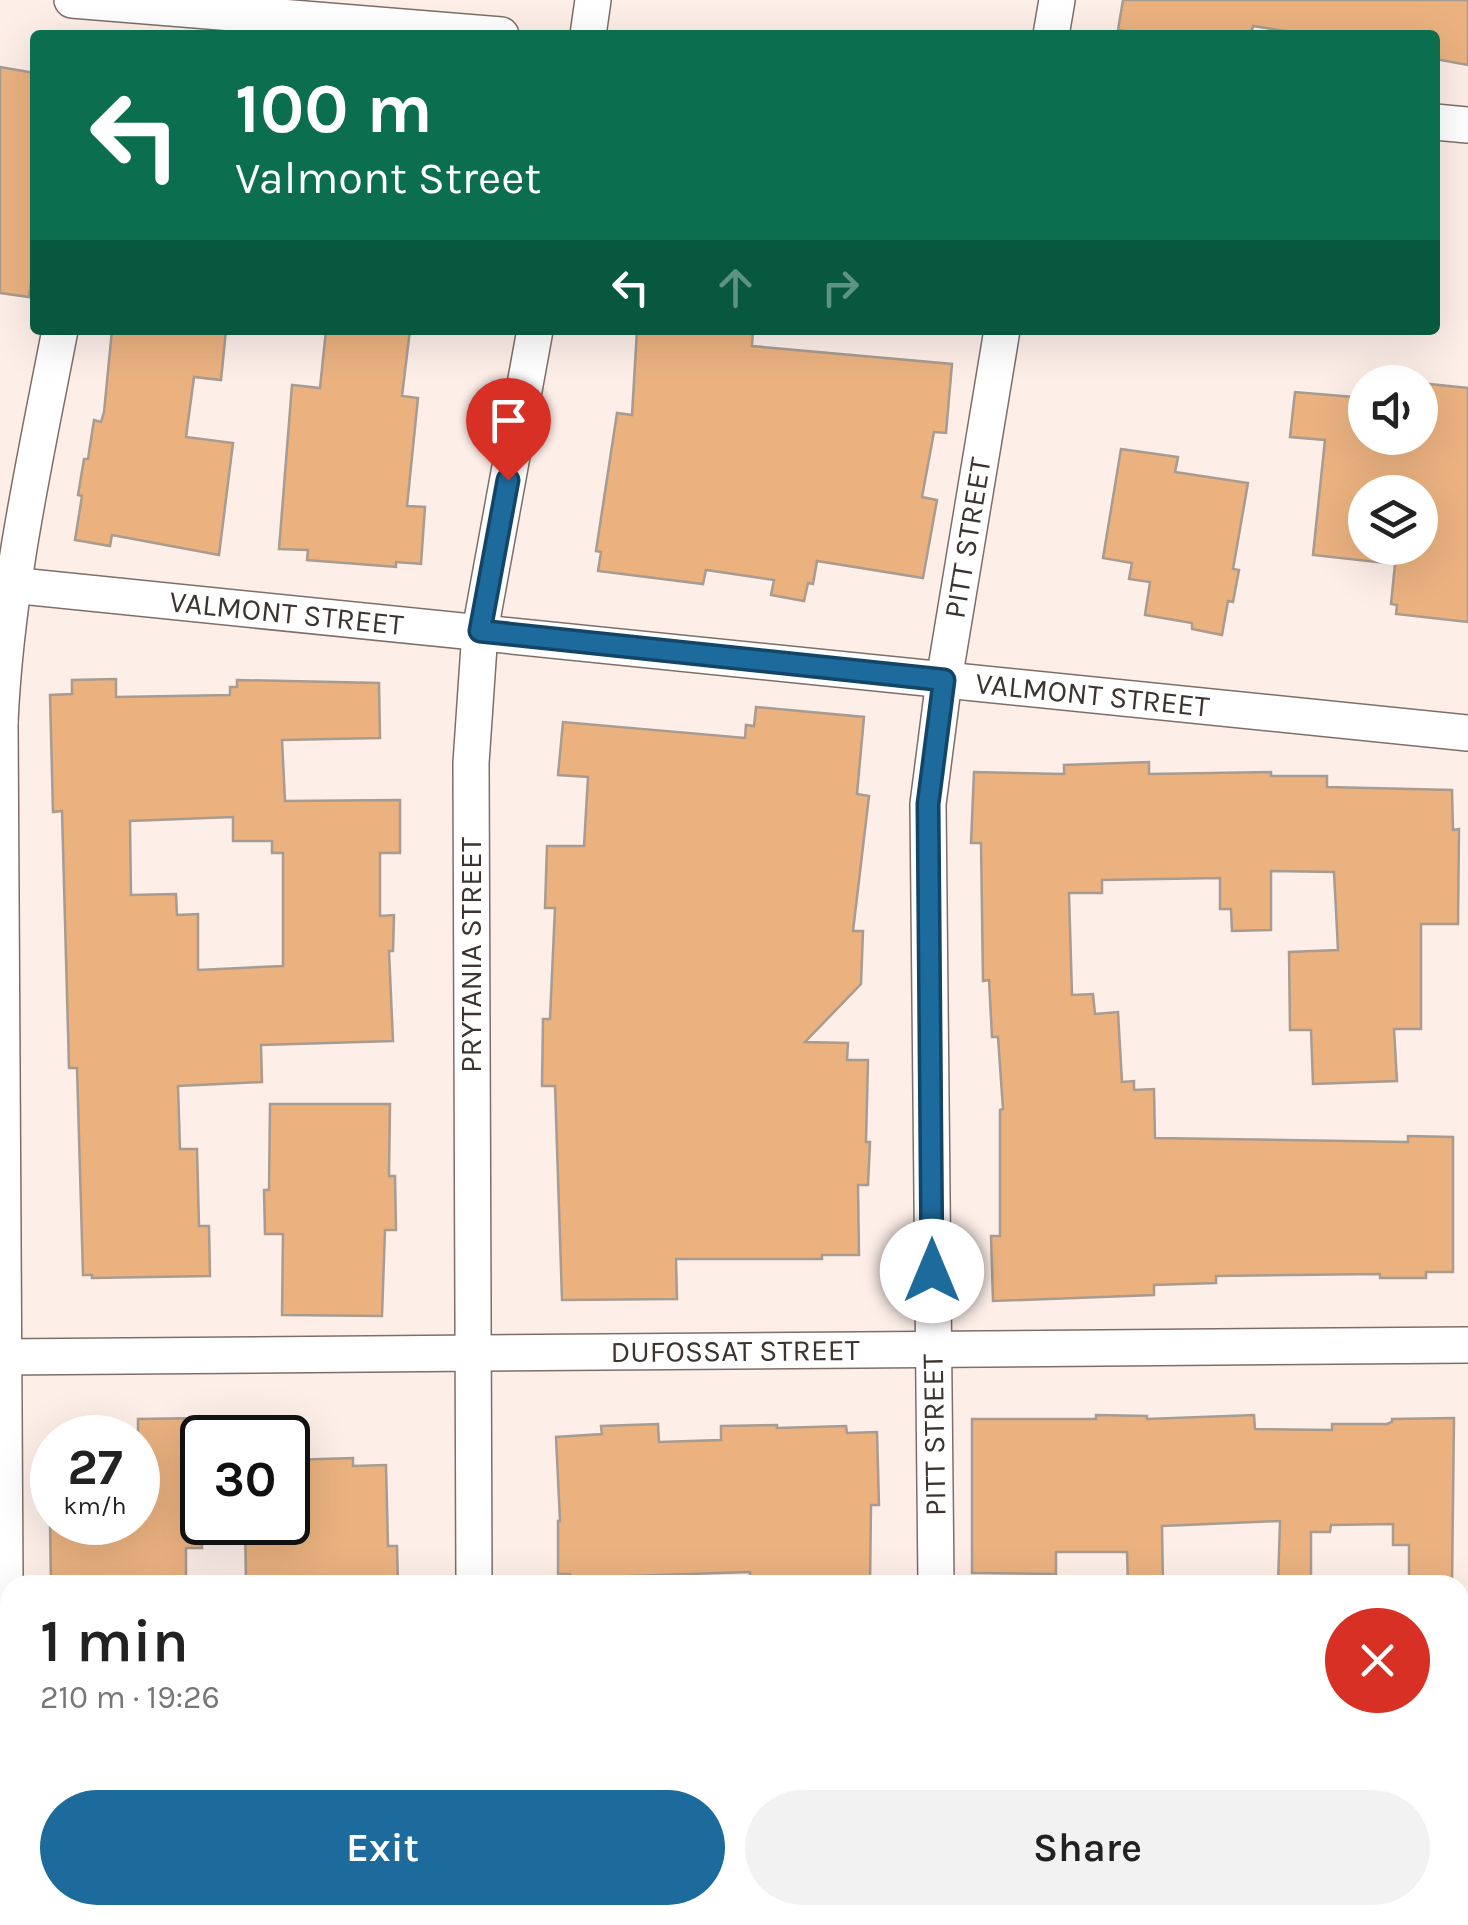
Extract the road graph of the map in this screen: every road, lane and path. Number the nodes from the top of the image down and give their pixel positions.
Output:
1 (72, 0) edge
2 (593, 0) edge
3 (1057, 0) edge
4 (121, 13) edge
5 (415, 30) edge
6 (589, 30) edge
7 (1052, 30) edge
8 (1440, 122) edge
9 (1468, 125) edge
10 (59, 335) edge
11 (533, 335) edge
12 (1001, 335) edge
13 (6, 584) edge
14 (480, 631) junction
15 (944, 680) junction
16 (0, 723) edge
17 (1468, 733) edge
18 (1468, 1345) edge
19 (933, 1348) junction
20 (472, 1353) junction
21 (3, 1357) edge
22 (4, 1575) edge
23 (474, 1575) edge
24 (936, 1575) edge

1 - 4 street
2 - 6 street
3 - 7 street
4 - 5 street
8 - 9 street
10 - 13 street
11 - 14 street, PRYTANIA STREET
12 - 15 street, PITT STREET
13 - 14 street, VALMONT STREET
13 - 16 street
14 - 15 street, VALMONT STREET
14 - 20 street, PRYTANIA STREET
15 - 17 street, VALMONT STREET
15 - 19 street, PITT STREET
16 - 21 street
18 - 19 street, DUFOSSAT STREET
19 - 20 street, DUFOSSAT STREET
19 - 24 street, PITT STREET
20 - 21 street, DUFOSSAT STREET
20 - 23 street, PRYTANIA STREET
21 - 22 street

